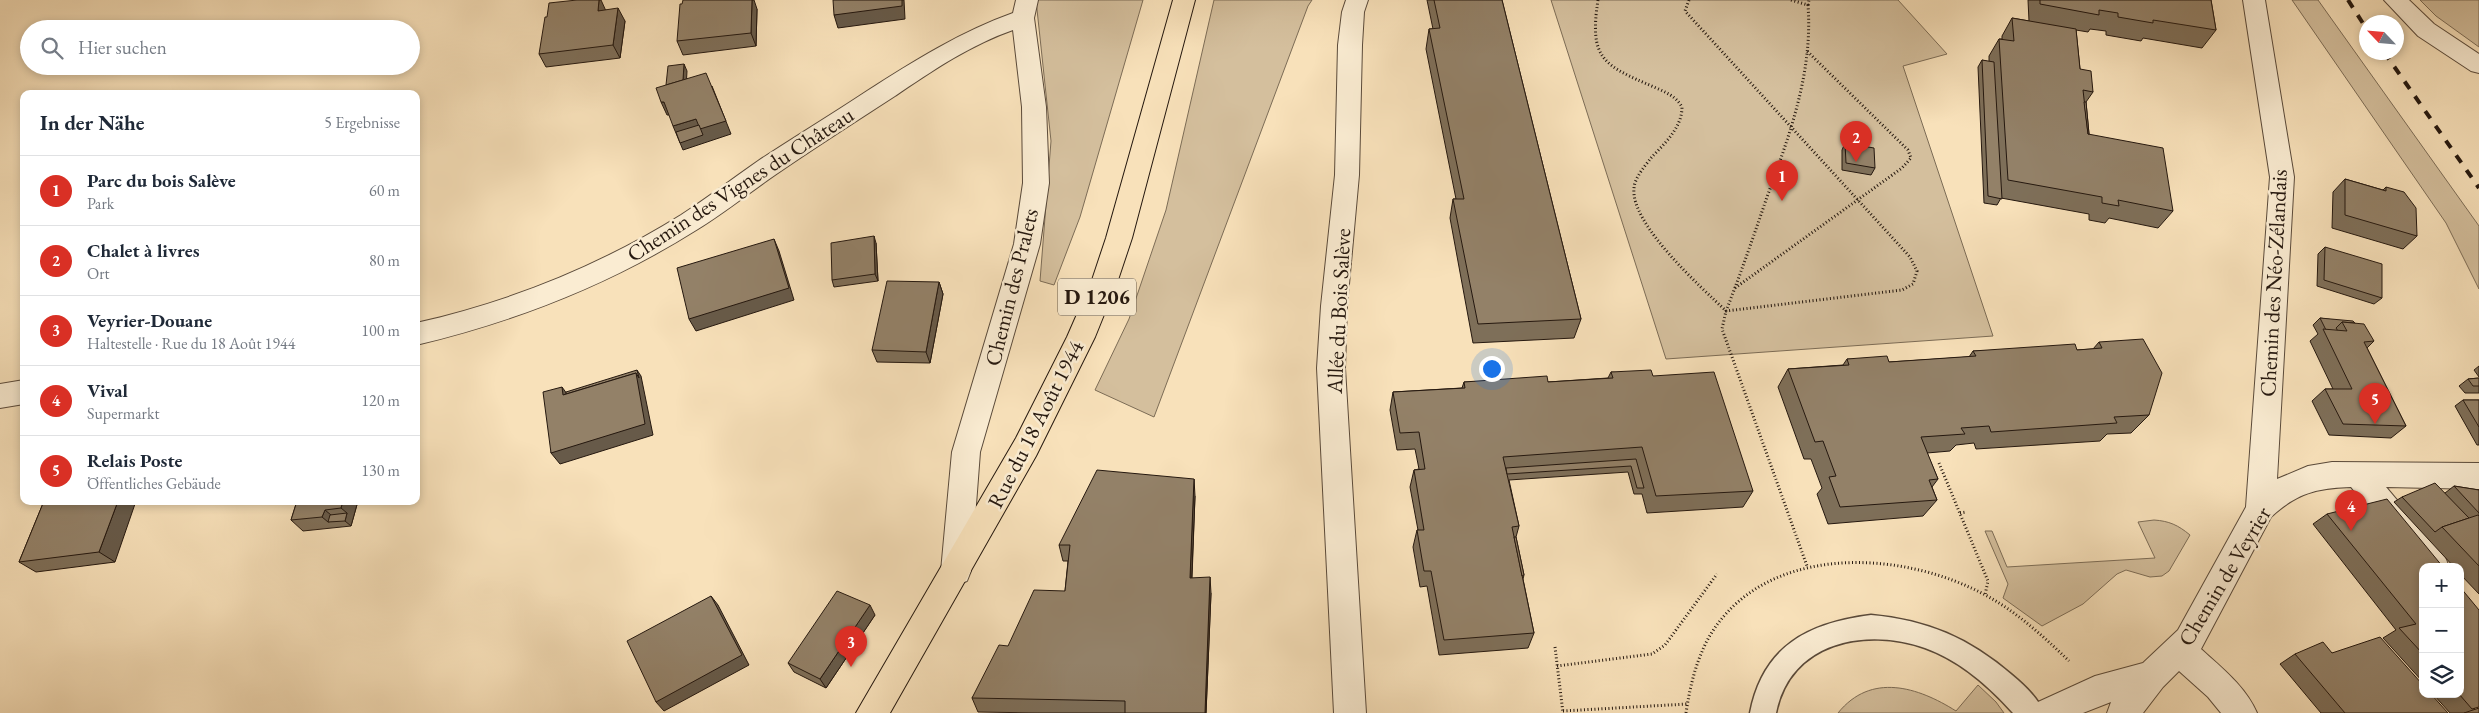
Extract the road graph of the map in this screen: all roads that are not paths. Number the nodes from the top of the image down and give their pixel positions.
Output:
1 (1184, 0) edge
2 (1357, 0) edge
3 (2254, 0) edge
4 (2395, 0) edge
5 (1025, 9) edge
6 (2479, 65) edge
7 (420, 333) edge
8 (20, 393) edge
9 (0, 396) edge
10 (2358, 474) junction
11 (2479, 476) edge
12 (2261, 508) junction
13 (2431, 563) edge
14 (956, 573) junction
15 (2180, 651) junction
16 (2152, 676) junction
17 (872, 713) edge
18 (1350, 713) edge
19 (1763, 713) edge
20 (2031, 713) edge
21 (2049, 713) edge
22 (2124, 713) edge
23 (2241, 713) edge

1 - 14 main road, Rue du 18 Août 1944 / D 1206
2 - 18 street, Allée du Bois Salève
3 - 12 street, Chemin des Néo-Zélandais
4 - 6 street
5 - 7 street, Chemin des Vignes du Château
5 - 14 street, Chemin des Pralets
8 - 9 street
10 - 11 street, Chemin de Veyrier
10 - 12 street, Chemin de Veyrier
10 - 13 street
12 - 15 street, Chemin de Veyrier
14 - 17 main road, Rue du 18 Août 1944 / D 1206
15 - 16 street, Chemin de Veyrier
15 - 23 street
16 - 21 street, Chemin de Veyrier
16 - 22 street, Chemin de Veyrier
19 - 20 lane

